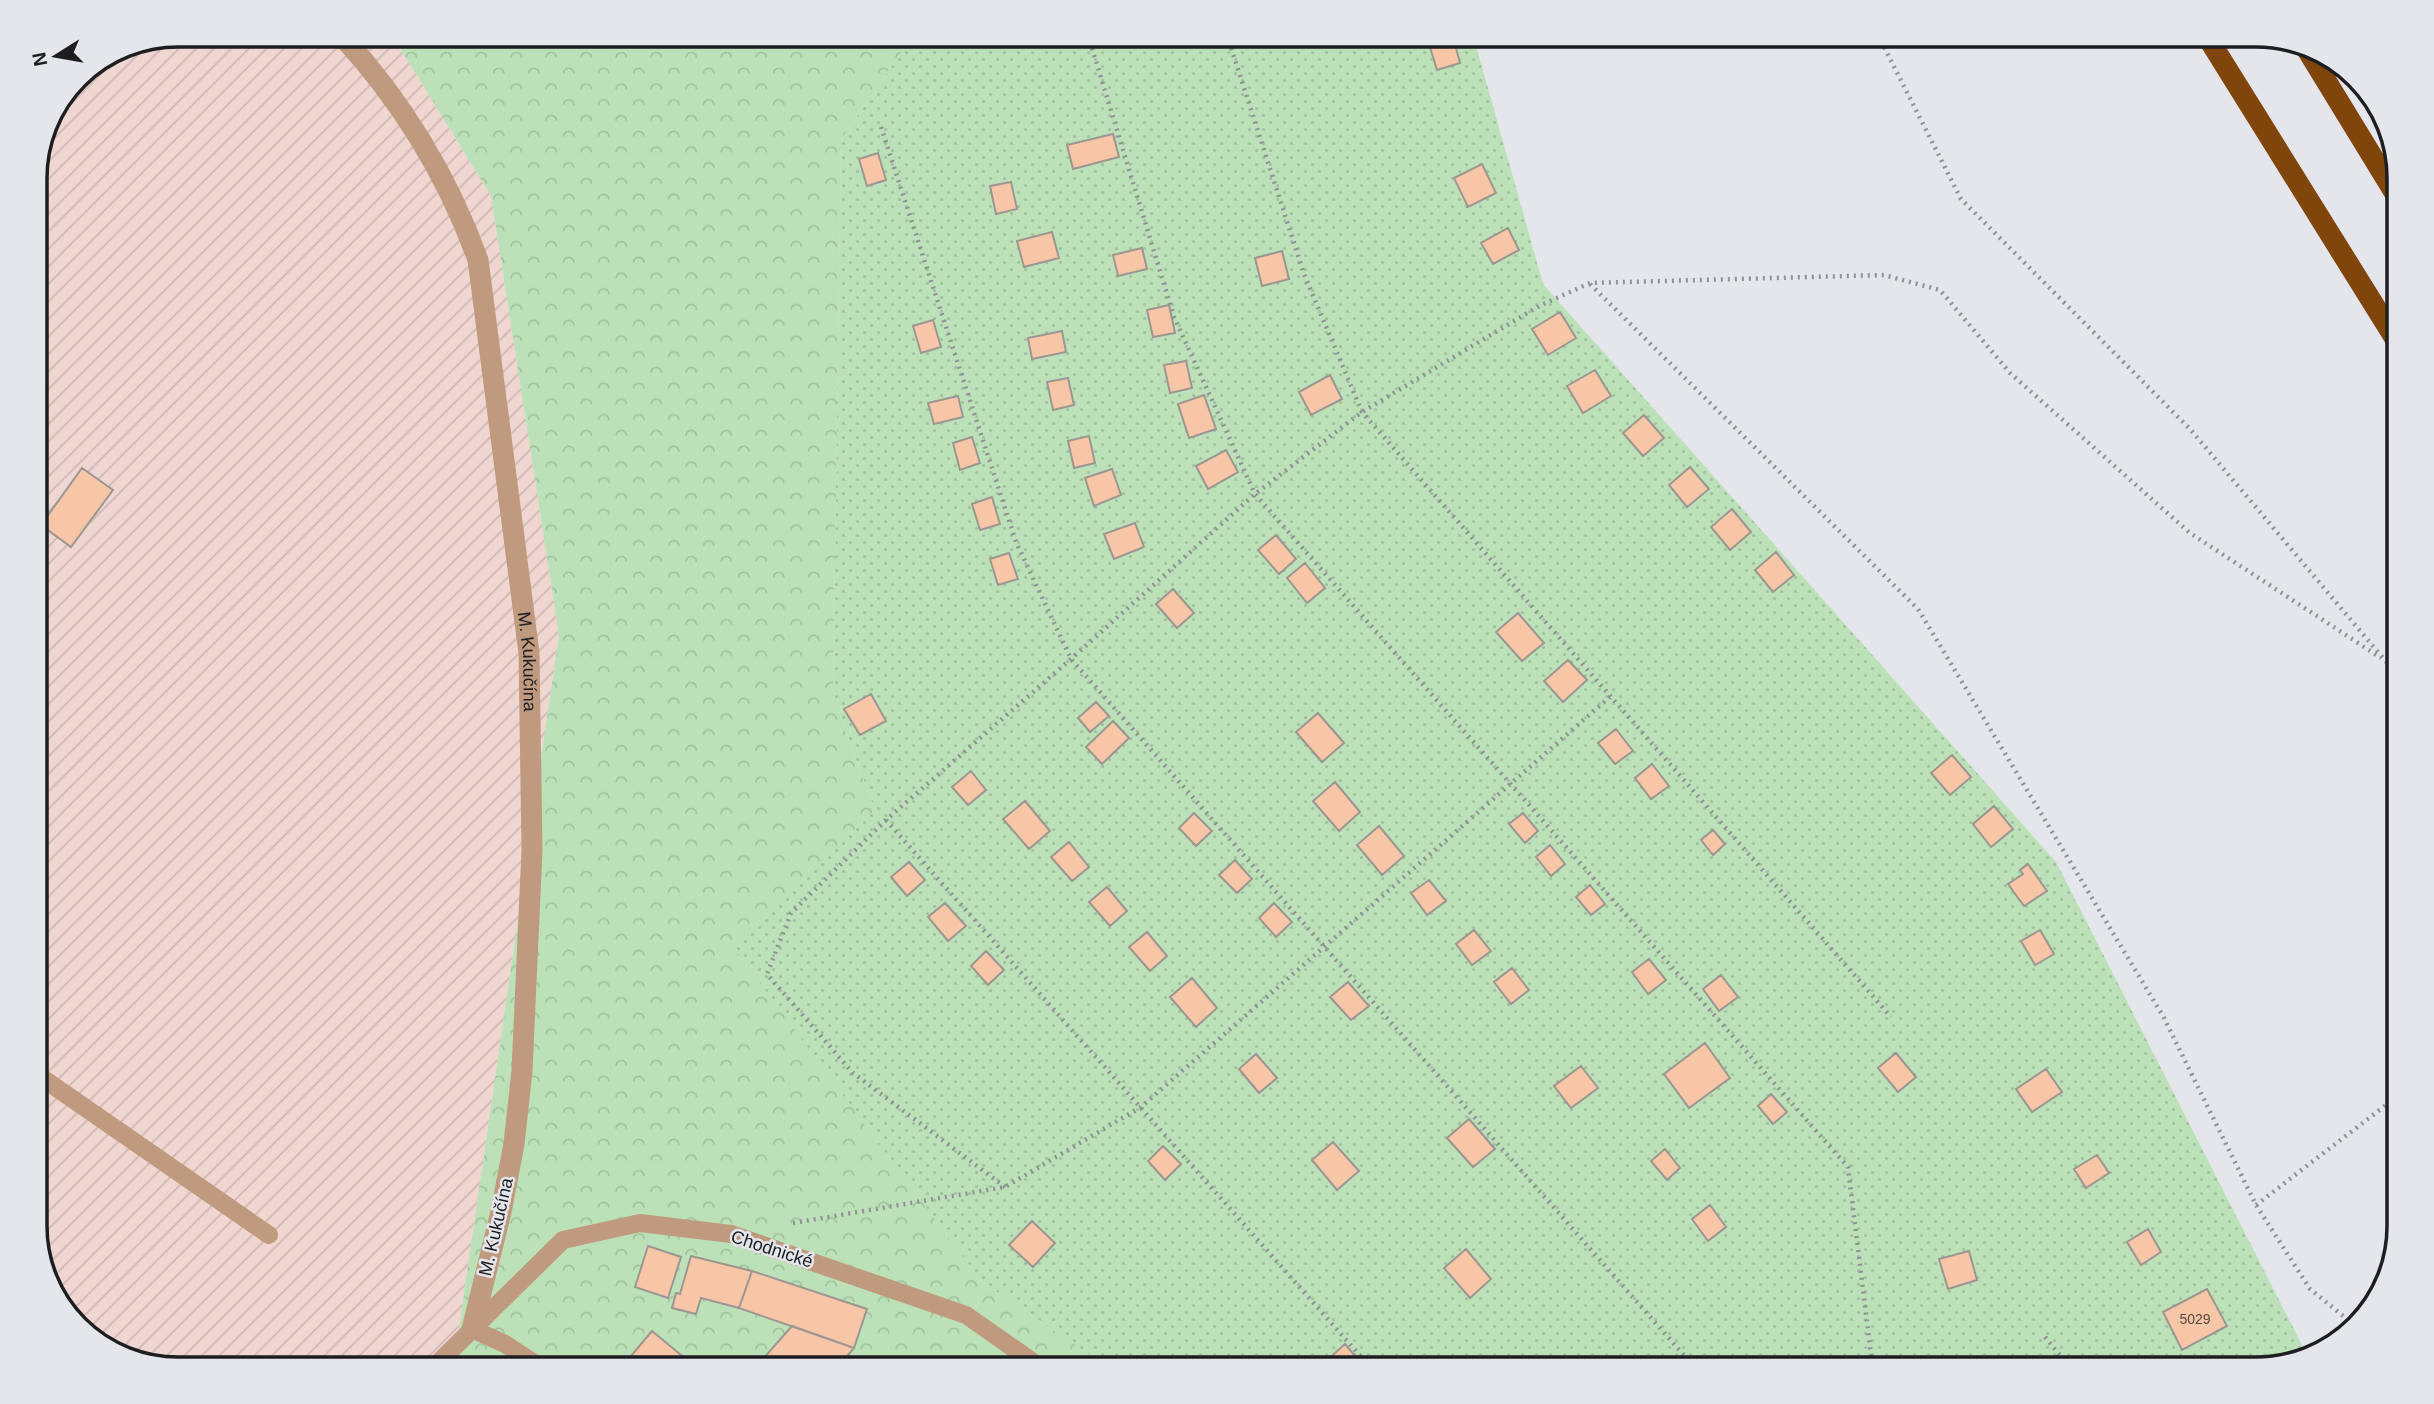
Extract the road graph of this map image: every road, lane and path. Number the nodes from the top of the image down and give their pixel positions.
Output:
1 (352, 47) edge
2 (1092, 47) edge
3 (1231, 47) edge
4 (1884, 47) edge
5 (2213, 47) edge
6 (2314, 61) edge
7 (881, 127) dead end
8 (2386, 179) edge
9 (1590, 284) junction
10 (2386, 324) edge
11 (1362, 412) junction
12 (1255, 494) junction
13 (2381, 658) junction
14 (1071, 659) junction
15 (2386, 664) edge
16 (1611, 696) junction
17 (1511, 785) junction
18 (886, 820) junction
19 (1325, 947) junction
20 (1891, 1017) dead end
21 (48, 1082) edge
22 (2387, 1104) edge
23 (1141, 1107) junction
24 (1004, 1187) junction
25 (2256, 1205) junction
26 (786, 1224) dead end
27 (269, 1235) dead end
28 (2347, 1319) edge
29 (472, 1328) junction
30 (2045, 1337) dead end
31 (1871, 1355) joint
32 (444, 1357) edge
33 (525, 1357) edge
34 (1026, 1357) edge
35 (1361, 1357) edge
36 (1685, 1357) edge
37 (1869, 1357) edge
38 (2061, 1357) edge

1 - 29 street, M. Kukučína
2 - 12 path
3 - 11 path
4 - 13 path
5 - 10 highway
6 - 8 highway
7 - 14 path
9 - 11 path
9 - 13 path
9 - 25 path
11 - 12 path
11 - 16 path
12 - 14 path
12 - 17 path
13 - 15 path
14 - 18 path
14 - 19 path
16 - 17 path
16 - 20 path
17 - 19 path
17 - 31 path
18 - 23 path
18 - 24 path
19 - 23 path
19 - 36 path
21 - 27 lane
22 - 25 path
23 - 24 path
23 - 35 path
24 - 26 path
25 - 28 path
29 - 32 lane, Chodnické
29 - 33 lane
29 - 34 lane, Chodnické
30 - 38 path
31 - 37 path

